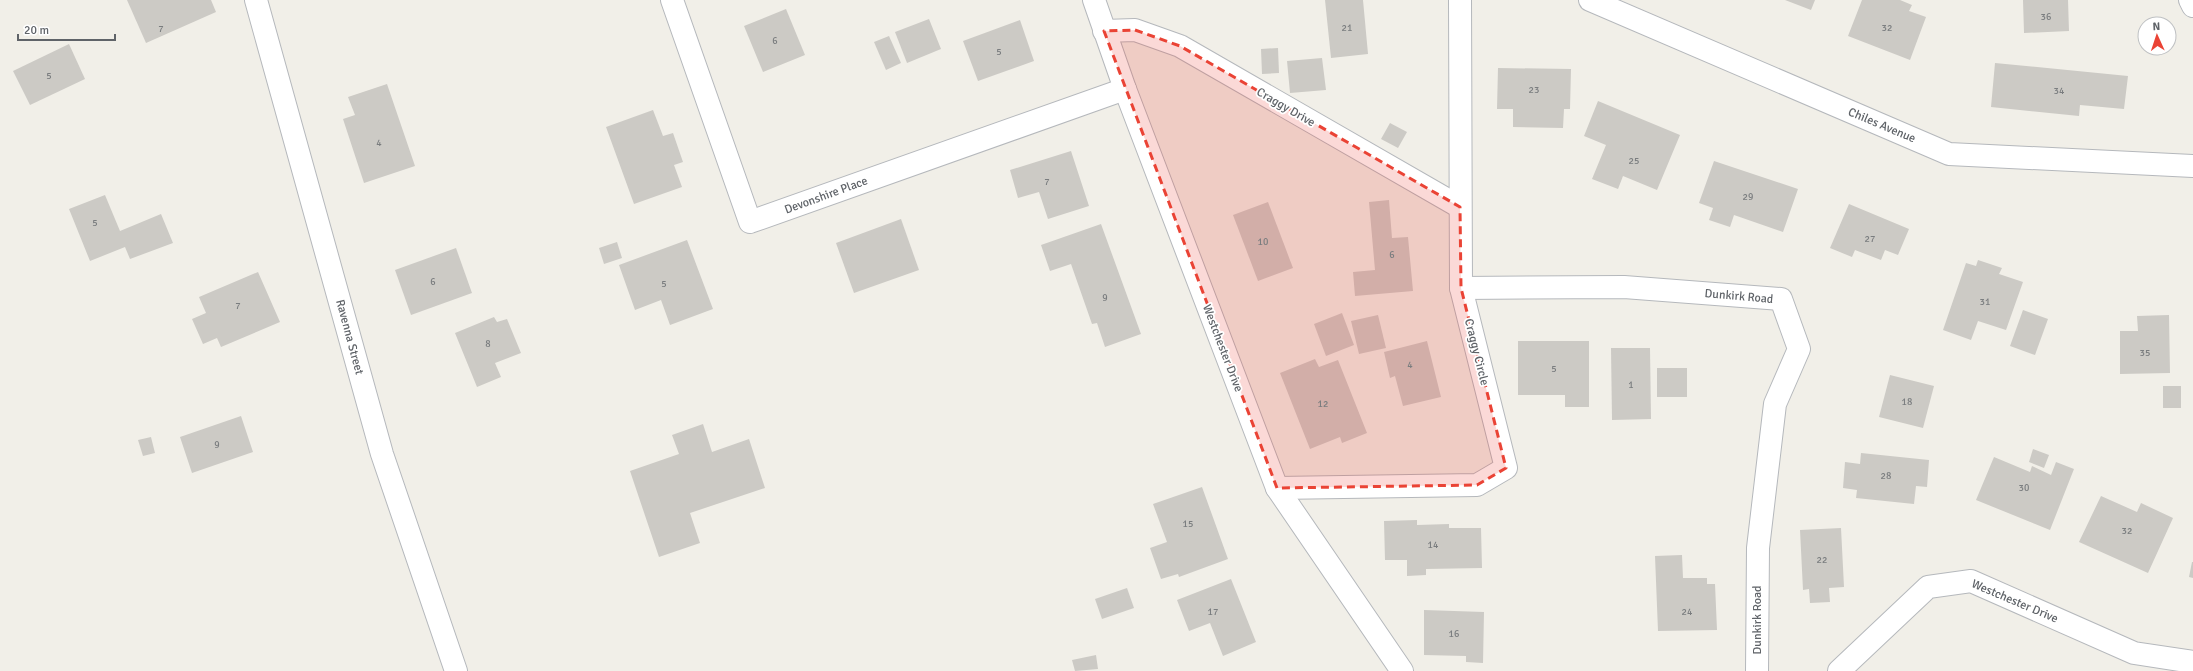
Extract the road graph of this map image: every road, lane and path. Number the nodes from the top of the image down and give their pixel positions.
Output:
1 (256, 0) edge
2 (672, 0) edge
3 (1094, 0) edge
4 (1460, 0) edge
5 (1590, 0) edge
6 (2190, 0) edge
7 (2193, 6) edge
8 (1104, 31) junction
9 (1125, 90) junction
10 (2193, 166) edge
11 (1460, 207) junction
12 (1461, 288) junction
13 (1277, 488) junction
14 (2193, 662) edge
15 (456, 671) edge
16 (1402, 671) edge
17 (1757, 671) edge
18 (1839, 671) edge

1 - 15 street, Ravenna Street
2 - 9 street, Devonshire Place
3 - 8 street, Westchester Drive
4 - 11 street, Craggy Circle
5 - 10 street, Chiles Avenue
6 - 7 street
8 - 9 street, Westchester Drive
8 - 11 street, Craggy Drive
9 - 13 street, Westchester Drive
11 - 12 street, Craggy Circle
12 - 13 street, Craggy Circle
12 - 17 street, Dunkirk Road
13 - 16 street, Westchester Drive
14 - 18 street, Westchester Drive

